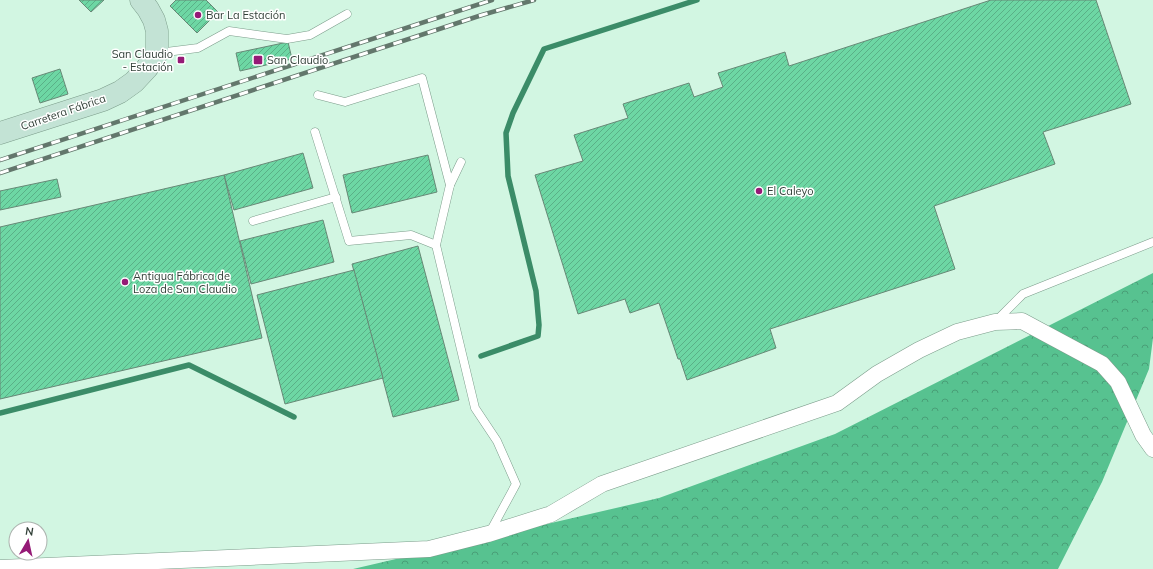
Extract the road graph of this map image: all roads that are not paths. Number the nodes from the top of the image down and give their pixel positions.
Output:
1 (141, 0) edge
2 (347, 14) dead end
3 (157, 53) junction
4 (318, 95) dead end
5 (315, 132) dead end
6 (0, 133) edge
7 (461, 162) dead end
8 (450, 185) junction
9 (336, 197) junction
10 (253, 221) dead end
11 (1153, 242) edge
12 (436, 246) junction
13 (995, 322) junction
14 (1153, 449) edge
15 (488, 534) junction
16 (0, 568) edge

1 - 3 street
2 - 3 lane
3 - 6 street, Carretera Fábrica
4 - 8 lane
5 - 9 lane
7 - 8 lane
8 - 12 lane
9 - 10 lane
9 - 12 lane
11 - 13 lane
12 - 15 lane
13 - 14 street
13 - 15 street
15 - 16 street

